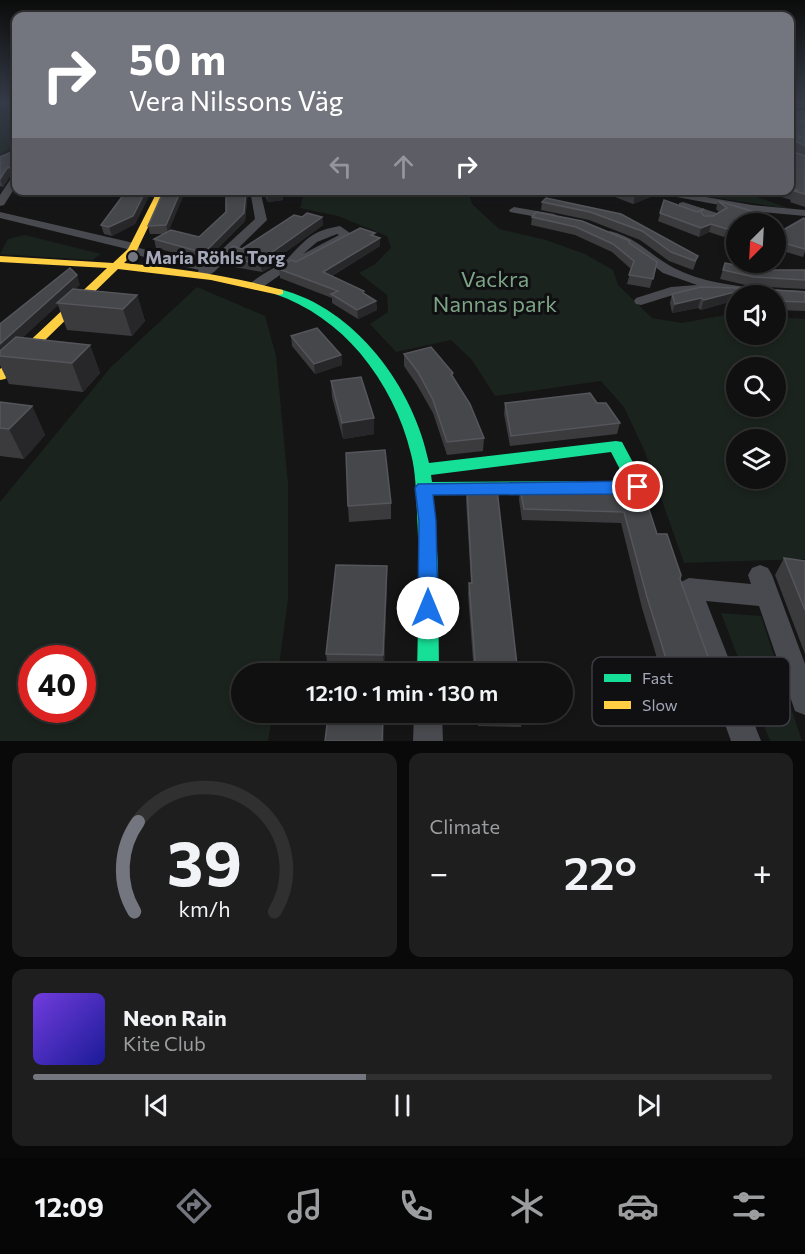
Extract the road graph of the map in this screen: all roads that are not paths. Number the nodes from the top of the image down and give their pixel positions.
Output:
1 (12, 186) edge
2 (160, 195) edge
3 (256, 195) edge
4 (669, 195) edge
5 (674, 196) junction
6 (0, 203) edge
7 (514, 210) dead end
8 (805, 213) edge
9 (0, 215) edge
10 (568, 220) edge
11 (707, 220) edge
12 (595, 229) edge
13 (133, 249) junction
14 (0, 259) edge
15 (293, 260) edge
16 (116, 267) junction
17 (668, 270) junction
18 (205, 272) junction
19 (255, 286) junction
20 (726, 289) joint
21 (670, 291) junction
22 (786, 294) edge
23 (805, 295) edge
24 (641, 302) dead end
25 (0, 376) edge
26 (422, 470) junction
27 (424, 488) junction
28 (714, 657) edge
29 (789, 657) edge
30 (790, 659) edge
31 (428, 663) edge
32 (805, 701) edge
33 (428, 723) edge
34 (740, 726) edge
35 (428, 741) edge
36 (746, 741) edge

1 - 6 street
2 - 13 street
3 - 18 street
4 - 5 street
5 - 8 street
5 - 11 street
7 - 10 street
9 - 13 street
12 - 17 street
13 - 16 street
13 - 18 street
14 - 16 street
15 - 19 street
16 - 18 street
16 - 25 street
17 - 20 street
17 - 21 street
18 - 19 street
19 - 26 street
20 - 21 street
21 - 24 street
22 - 23 street
26 - 27 street
26 - 27 street
27 - 31 street
28 - 29 street
30 - 32 street
33 - 35 street
34 - 36 street

